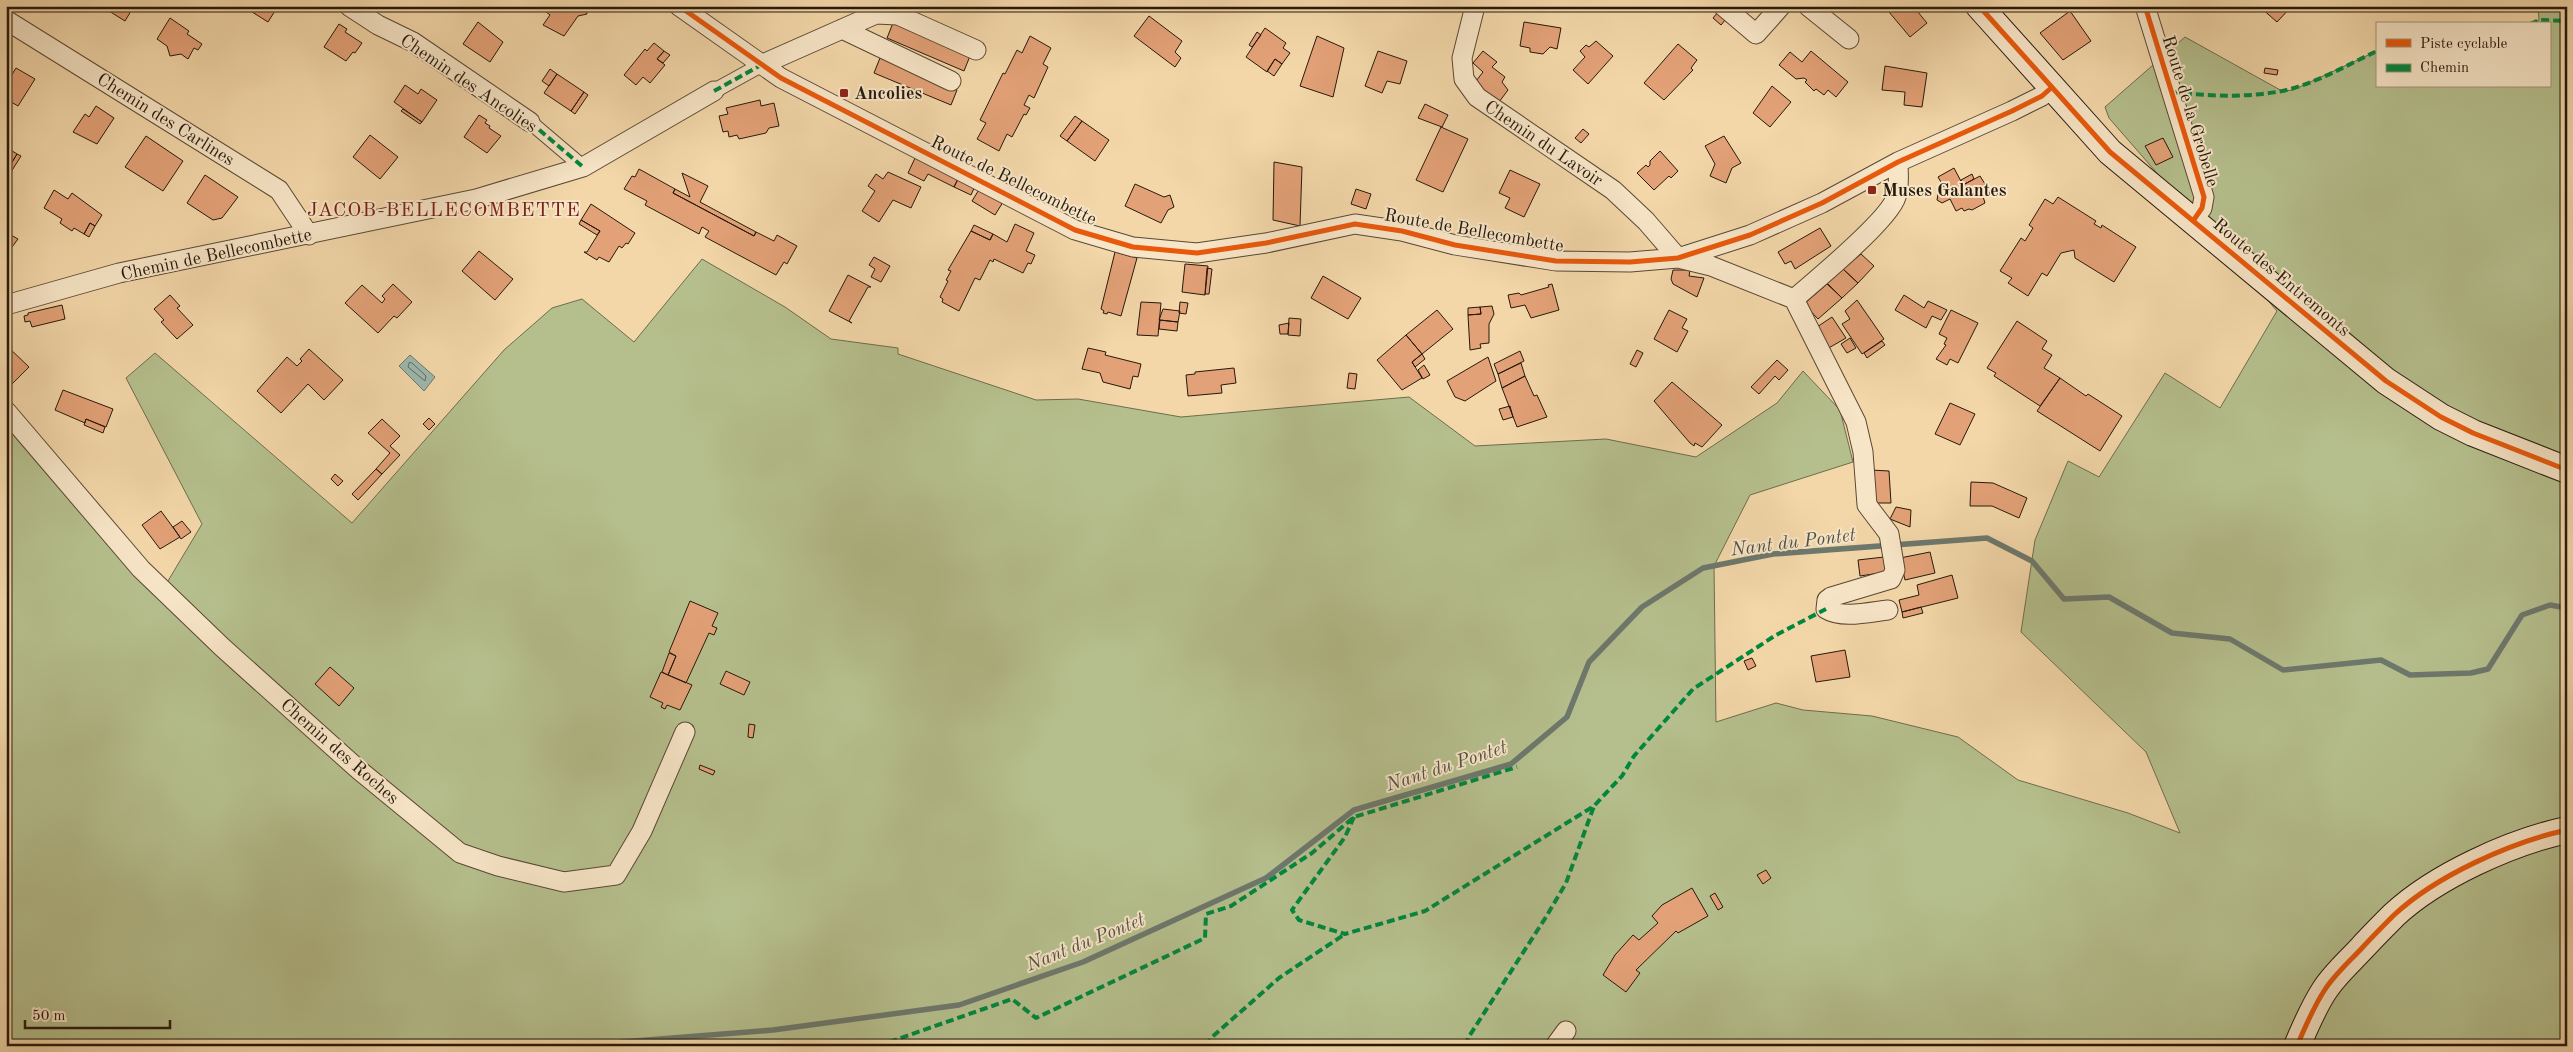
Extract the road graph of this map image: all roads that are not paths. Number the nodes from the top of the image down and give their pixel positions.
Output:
1 (349, 6) edge
2 (679, 6) edge
3 (1475, 6) edge
4 (1723, 6) edge
5 (1781, 6) edge
6 (1808, 6) edge
7 (1979, 6) edge
8 (2145, 6) edge
9 (6, 20) edge
10 (842, 30) junction
11 (1850, 39) dead end
12 (976, 50) dead end
13 (763, 64) junction
14 (951, 81) dead end
15 (2051, 88) junction
16 (714, 90) joint
17 (530, 122) joint
18 (1898, 162) junction
19 (583, 167) junction
20 (2194, 222) junction
21 (309, 235) junction
22 (1678, 258) junction
23 (1794, 299) junction
24 (6, 305) edge
25 (6, 411) edge
26 (2567, 470) edge
27 (1888, 610) dead end
28 (685, 732) dead end
29 (2567, 830) edge
30 (2297, 1046) edge

1 - 17 street, Chemin des Ancolies
2 - 13 street, Route de Bellecombette
3 - 22 street, Chemin du Lavoir
4 - 5 street
6 - 11 street
7 - 15 main road, Route des Entremonts
8 - 20 street, Route de la Grobelle
9 - 21 street, Chemin des Carlines
10 - 12 street, Chemin de Bellecombette
10 - 13 street, Chemin de Bellecombette
10 - 14 street
13 - 16 street, Chemin de Bellecombette
13 - 22 street, Route de Bellecombette
15 - 18 street, Route de Bellecombette
15 - 20 main road, Route des Entremonts
16 - 19 street, Chemin de Bellecombette
17 - 19 street, Chemin des Ancolies
18 - 22 street, Route de Bellecombette
18 - 23 street
19 - 21 street, Chemin de Bellecombette
20 - 26 main road, Route des Entremonts
21 - 24 street, Chemin de Bellecombette
22 - 23 street, Route de Bellecombette
23 - 27 street
25 - 28 street, Chemin des Roches
29 - 30 main road

